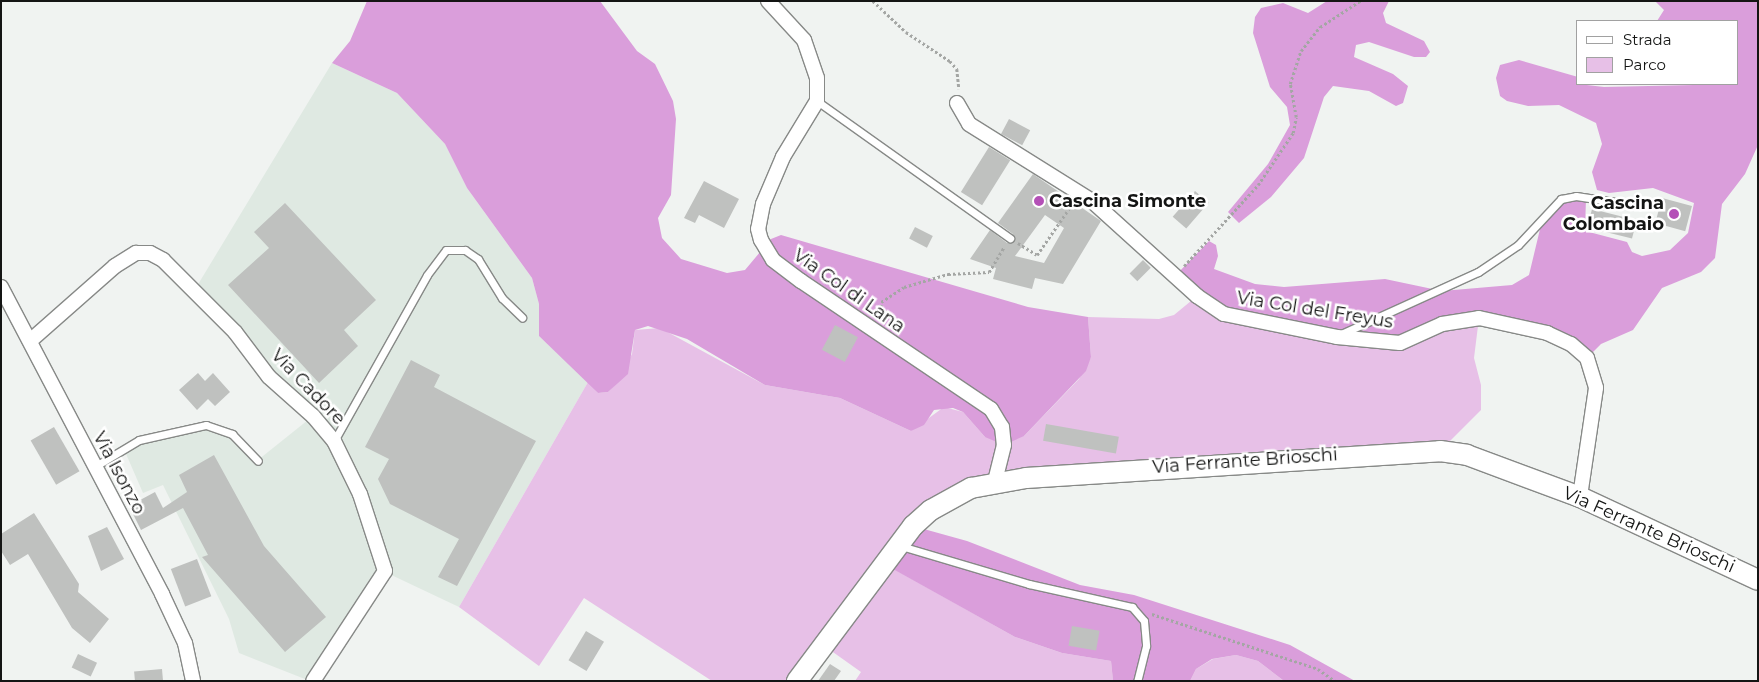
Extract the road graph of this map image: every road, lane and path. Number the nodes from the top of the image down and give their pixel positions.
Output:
1 (768, 1) edge
2 (873, 1) edge
3 (1360, 1) edge
4 (817, 101) junction
5 (957, 103) joint
6 (1080, 192) junction
7 (1628, 204) dead end
8 (1010, 238) junction
9 (1175, 276) junction
10 (1, 287) edge
11 (522, 317) dead end
12 (1337, 337) junction
13 (30, 341) junction
14 (896, 347) junction
15 (334, 441) junction
16 (258, 461) dead end
17 (94, 467) junction
18 (996, 482) junction
19 (1580, 497) junction
20 (899, 545) junction
21 (1758, 580) edge
22 (1132, 607) junction
23 (193, 681) edge
24 (313, 681) edge
25 (797, 681) edge
26 (1137, 681) edge
27 (1335, 681) edge

1 - 4 street
2 - 5 path
3 - 9 path
4 - 8 lane
4 - 14 street, Via Col di Lana
5 - 6 street, Via Col del Freyus
6 - 8 path
6 - 9 street, Via Col del Freyus
7 - 12 lane
8 - 14 path
9 - 12 street, Via Col del Freyus
10 - 13 street, Via Isonzo
11 - 15 lane
12 - 19 street, Via Col del Freyus
13 - 15 street, Via Cadore
13 - 17 street, Via Isonzo
14 - 18 street, Via Col di Lana
15 - 24 street, Via Cadore
16 - 17 lane
17 - 23 street, Via Isonzo
18 - 19 street, Via Ferrante Brioschi
18 - 20 street, Via Ferrante Brioschi
19 - 21 street, Via Ferrante Brioschi
20 - 22 lane
20 - 25 street, Via Ferrante Brioschi
22 - 26 lane
22 - 27 path

